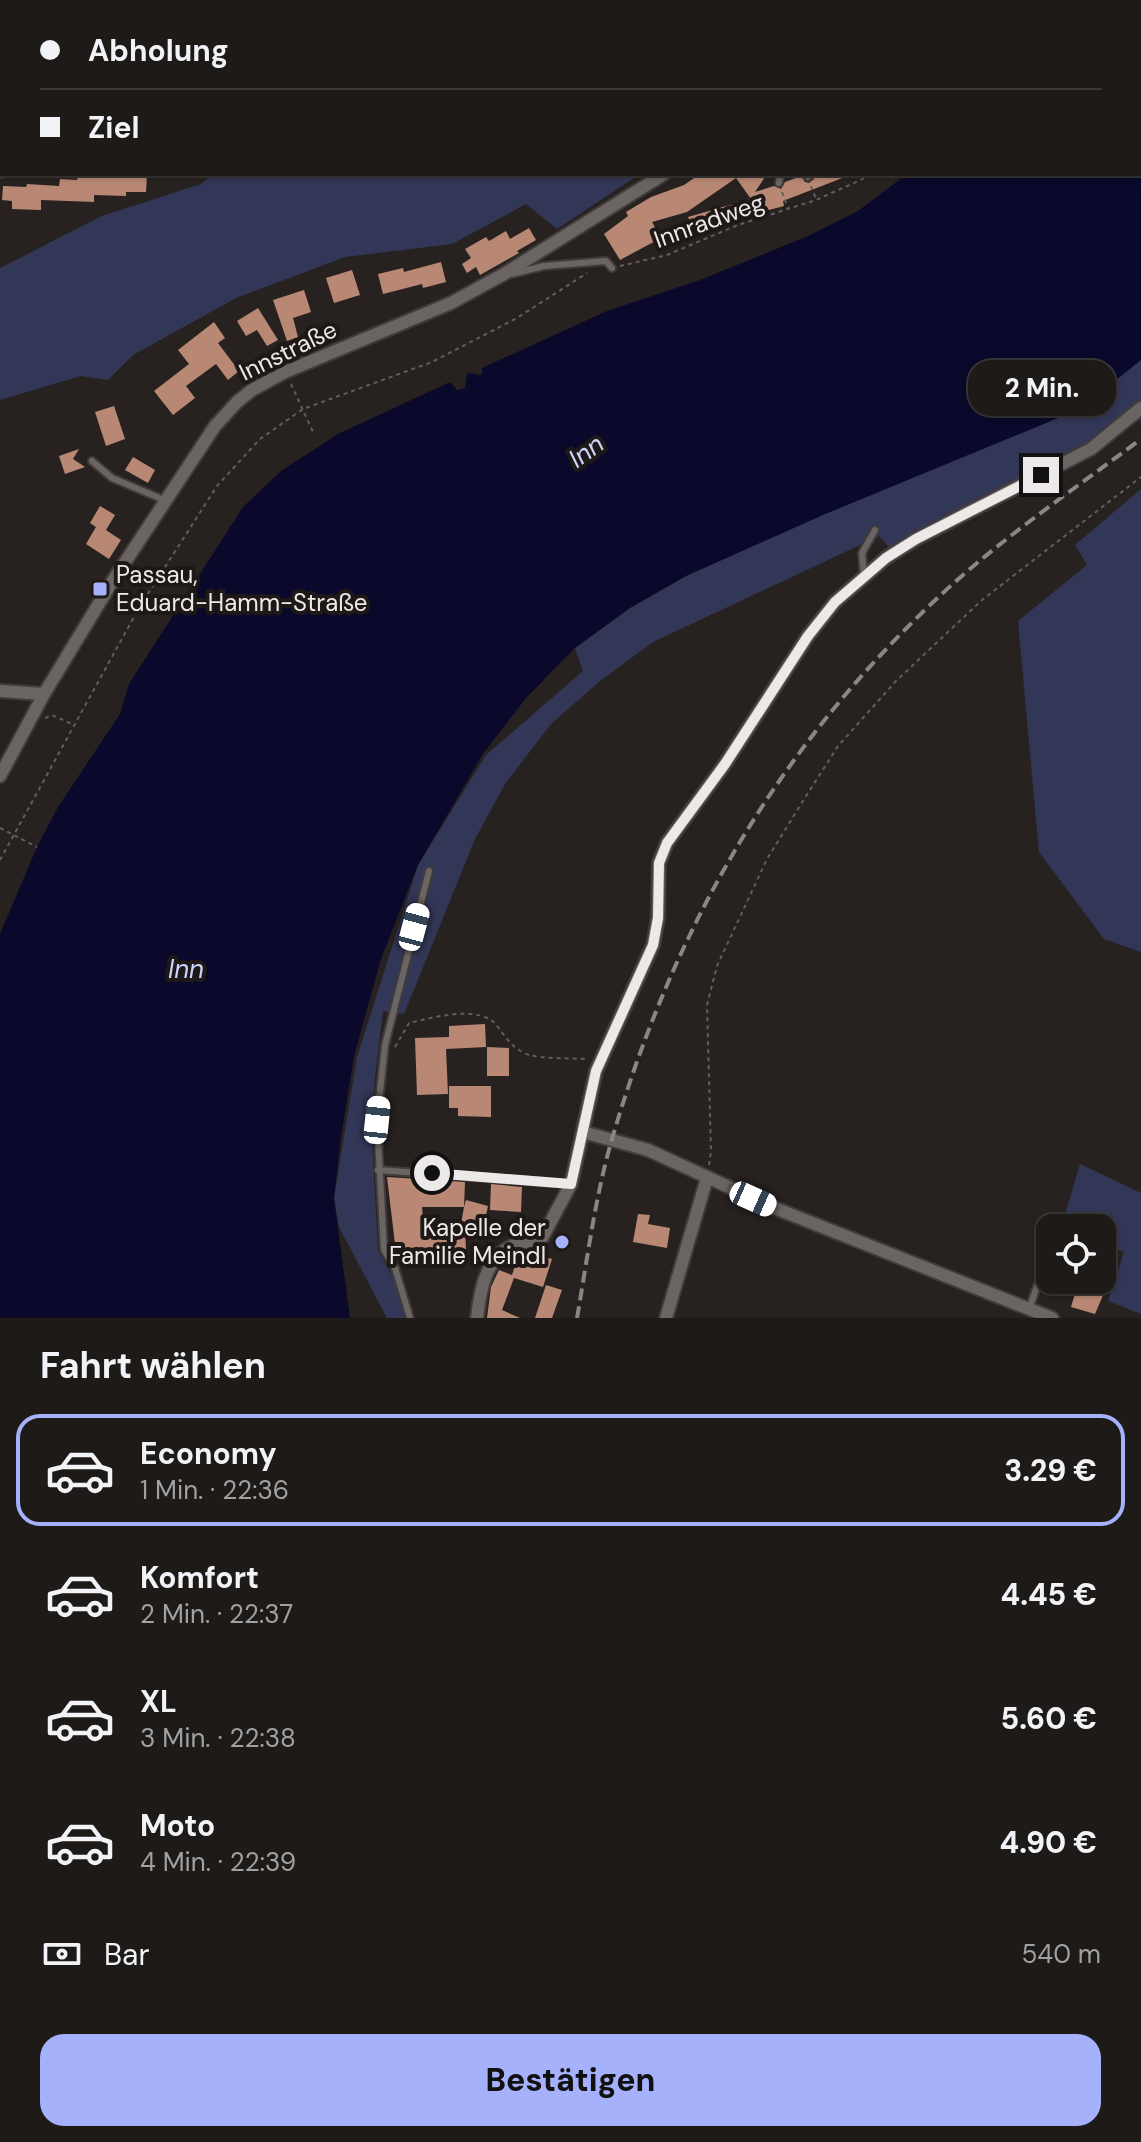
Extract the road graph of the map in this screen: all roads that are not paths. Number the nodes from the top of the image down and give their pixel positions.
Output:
1 (661, 176) edge
2 (780, 176) edge
3 (779, 183) road end
4 (612, 268) road end
5 (504, 274) junction
6 (1141, 408) edge
7 (92, 461) dead end
8 (164, 500) junction
9 (875, 530) dead end
10 (864, 577) junction
11 (0, 691) edge
12 (44, 694) junction
13 (0, 776) edge
14 (429, 871) dead end
15 (583, 1132) junction
16 (378, 1170) junction
17 (707, 1178) junction
18 (571, 1184) junction
19 (1036, 1289) edge
20 (1029, 1309) junction
21 (410, 1318) edge
22 (477, 1318) edge
23 (666, 1318) edge
24 (1052, 1318) edge

1 - 5 street, Innstraße
2 - 3 lane
4 - 5 lane
5 - 8 street, Innstraße
6 - 10 street
7 - 8 lane
8 - 12 street, Innstraße
9 - 10 lane
10 - 15 street
11 - 12 street
12 - 13 street, Innstraße
14 - 16 lane
15 - 17 street
15 - 18 street
16 - 18 lane
16 - 21 lane
17 - 20 street
17 - 23 street
18 - 22 street
19 - 20 lane
20 - 24 street

